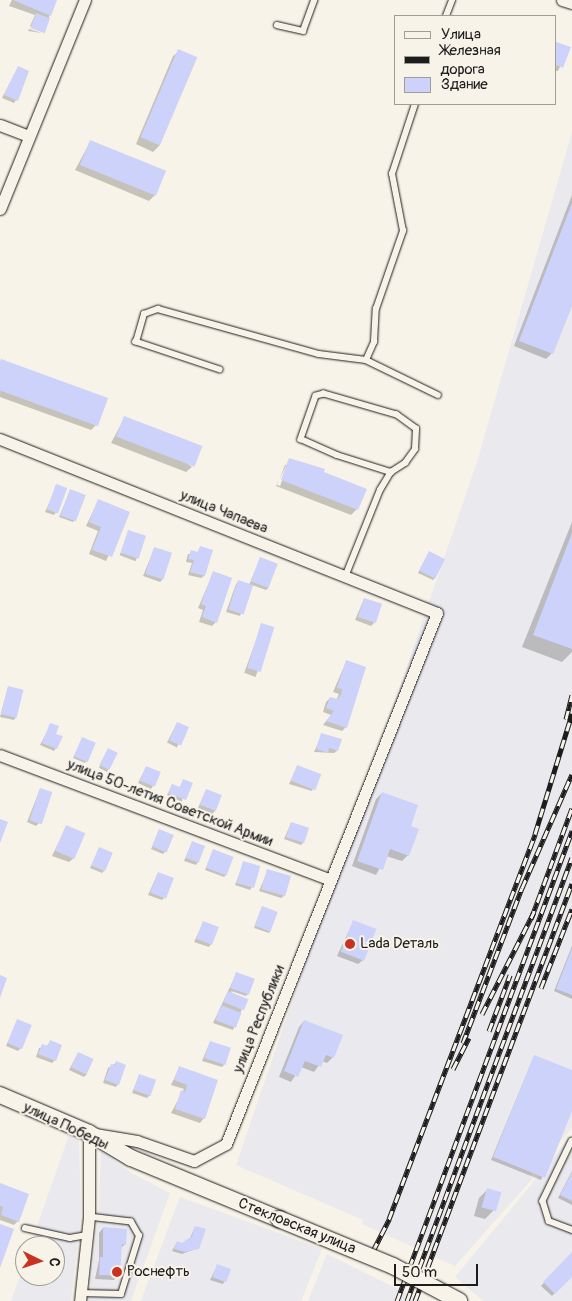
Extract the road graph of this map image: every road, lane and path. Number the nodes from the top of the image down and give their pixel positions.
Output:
1 (85, 0) edge
2 (314, 0) edge
3 (452, 0) edge
4 (562, 0) edge
5 (572, 3) edge
6 (446, 15) edge
7 (277, 25) dead end
8 (415, 105) edge
9 (0, 125) edge
10 (29, 136) junction
11 (0, 209) edge
12 (366, 360) junction
13 (220, 370) dead end
14 (438, 395) dead end
15 (0, 439) edge
16 (391, 472) junction
17 (345, 577) junction
18 (437, 613) joint
19 (0, 755) edge
20 (330, 880) junction
21 (0, 1095) edge
22 (88, 1133) junction
23 (572, 1141) edge
24 (131, 1158) joint
25 (89, 1217) junction
26 (25, 1228) dead end
27 (572, 1230) edge
28 (87, 1235) junction
29 (80, 1297) edge
30 (459, 1301) edge

1 - 10 street
2 - 7 lane
3 - 6 lane
4 - 5 street
8 - 12 lane
9 - 10 street
10 - 11 street
12 - 13 lane
12 - 14 lane
15 - 17 street, улица Чапаева
16 - 16 lane
16 - 17 lane
17 - 18 street, улица Чапаева
18 - 20 street, улица Республики
19 - 20 street, улица 50-летия Советской Армии
20 - 22 street, улица Республики
21 - 22 street, улица Победы
22 - 24 street, улица Победы
22 - 25 street
23 - 27 lane
24 - 30 street, Стекловская улица, bridge
25 - 28 street
25 - 29 lane
26 - 28 lane
28 - 29 street

